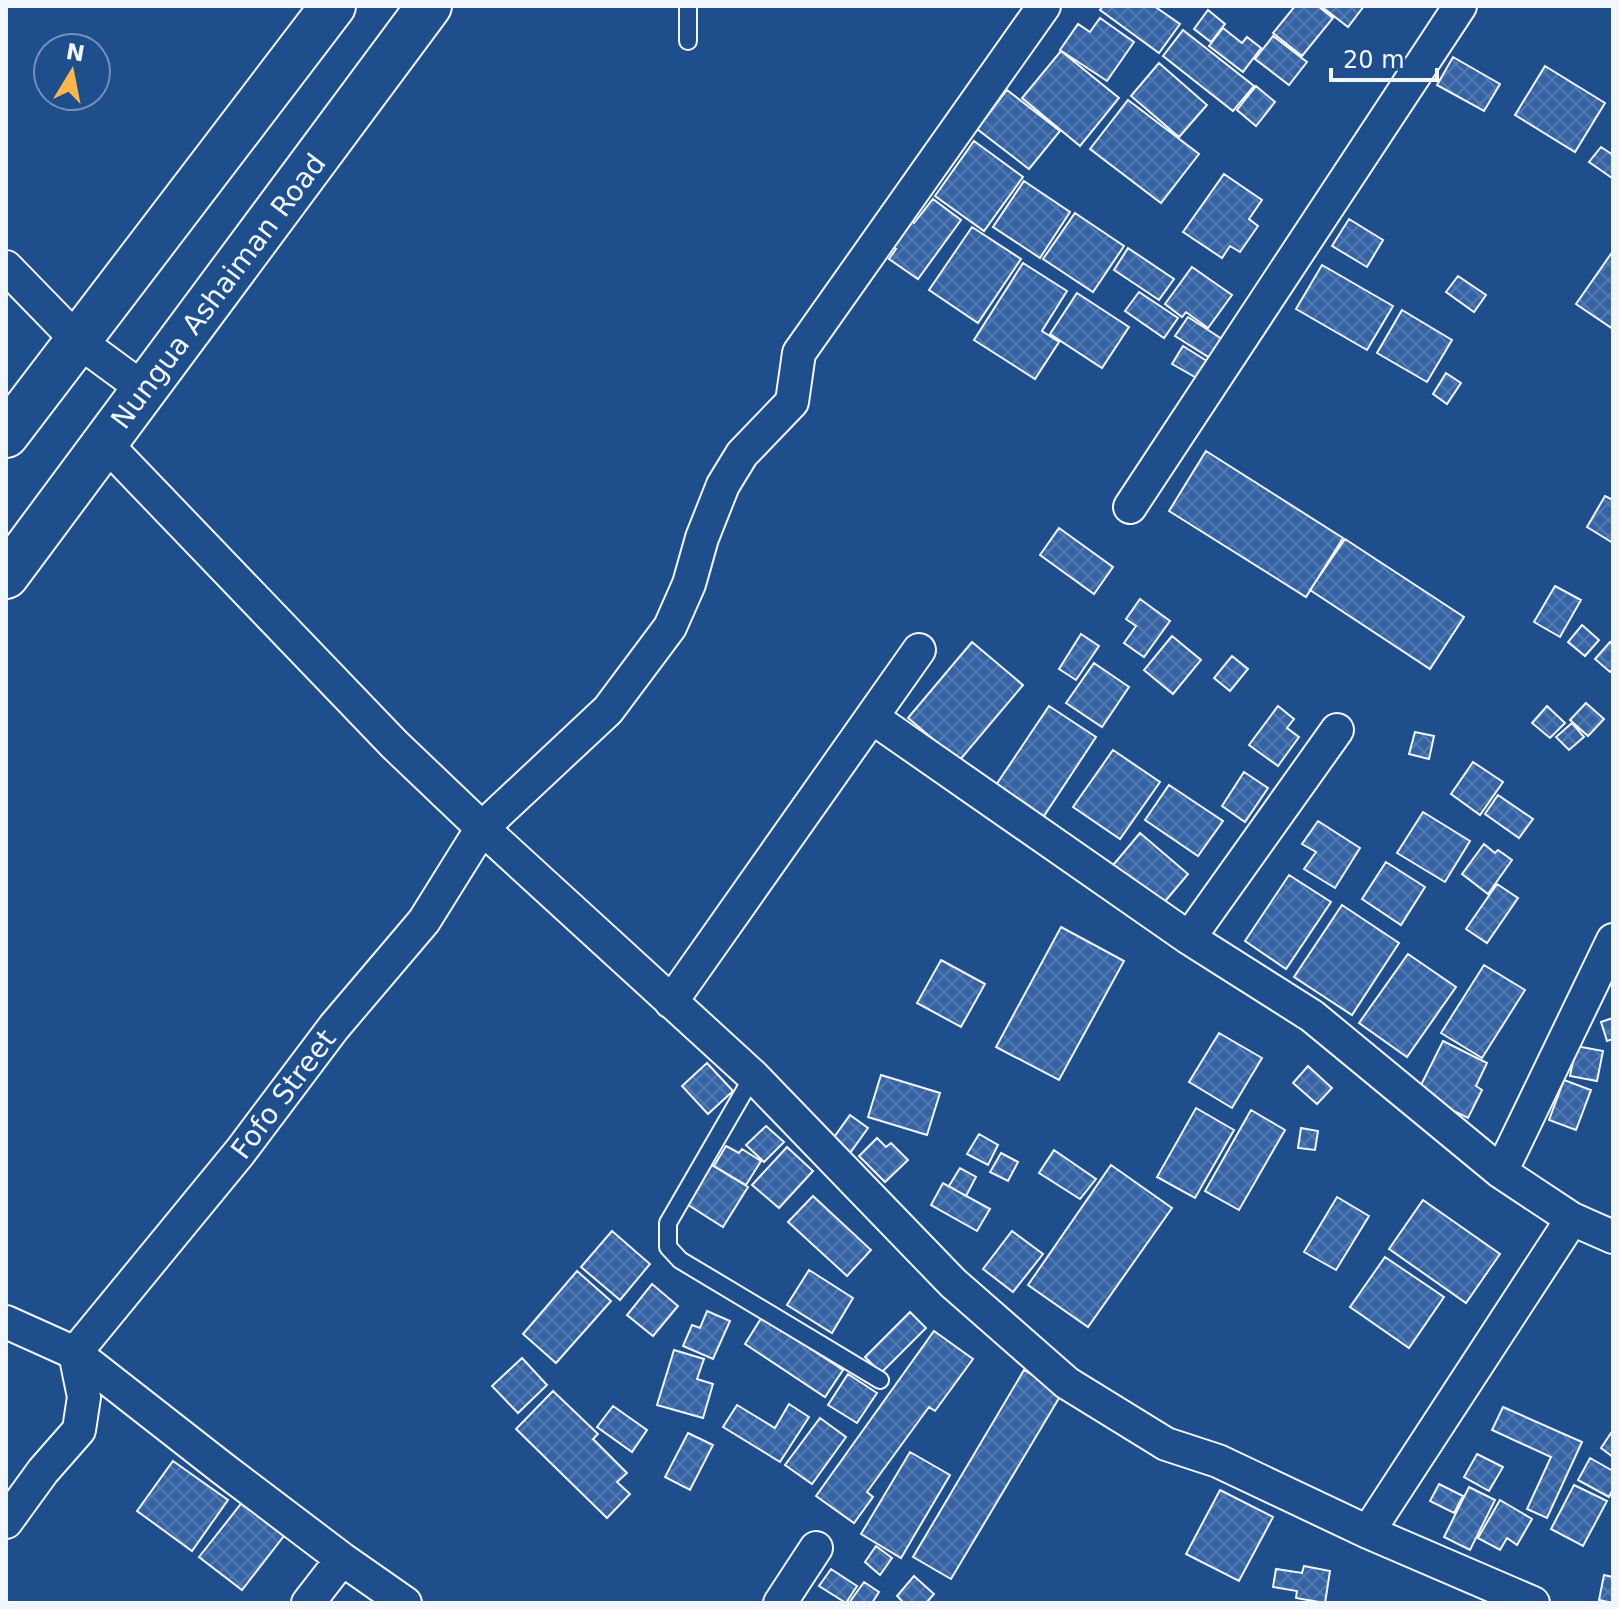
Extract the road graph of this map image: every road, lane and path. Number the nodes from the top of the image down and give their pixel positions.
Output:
1 (333, 6) edge
2 (429, 6) edge
3 (688, 6) edge
4 (1044, 6) edge
5 (1460, 6) edge
6 (688, 41) dead end
7 (6, 267) edge
8 (77, 340) junction
9 (145, 390) junction
10 (6, 435) edge
11 (105, 443) junction
12 (1130, 507) dead end
13 (6, 576) edge
14 (919, 650) dead end
15 (873, 718) junction
16 (1337, 730) dead end
17 (482, 828) junction
18 (1189, 938) junction
19 (1613, 940) edge
20 (671, 1002) junction
21 (753, 1076) junction
22 (1501, 1172) junction
23 (1572, 1219) junction
24 (1613, 1237) edge
25 (6, 1322) edge
26 (75, 1353) junction
27 (880, 1380) dead end
28 (6, 1522) edge
29 (1368, 1532) junction
30 (816, 1548) dead end
31 (342, 1559) junction
32 (308, 1603) edge
33 (405, 1603) edge
34 (780, 1603) edge
35 (1533, 1603) edge

1 - 8 main road
2 - 9 main road, Nungua Ashaiman Road
3 - 6 lane
4 - 17 street, Fofo Street
5 - 12 street
7 - 8 street
8 - 9 street
8 - 10 main road
9 - 11 main road, Nungua Ashaiman Road
11 - 13 main road, Nungua Ashaiman Road
11 - 17 street
14 - 15 street
15 - 18 street
15 - 20 street
16 - 18 street
17 - 20 street
17 - 26 street, Fofo Street
18 - 22 street
19 - 22 street
20 - 21 street
21 - 27 lane
21 - 29 street
22 - 23 street
23 - 24 street
23 - 29 street
25 - 26 street
26 - 28 street
26 - 31 street
29 - 35 street
30 - 34 street
31 - 32 street
31 - 33 street

